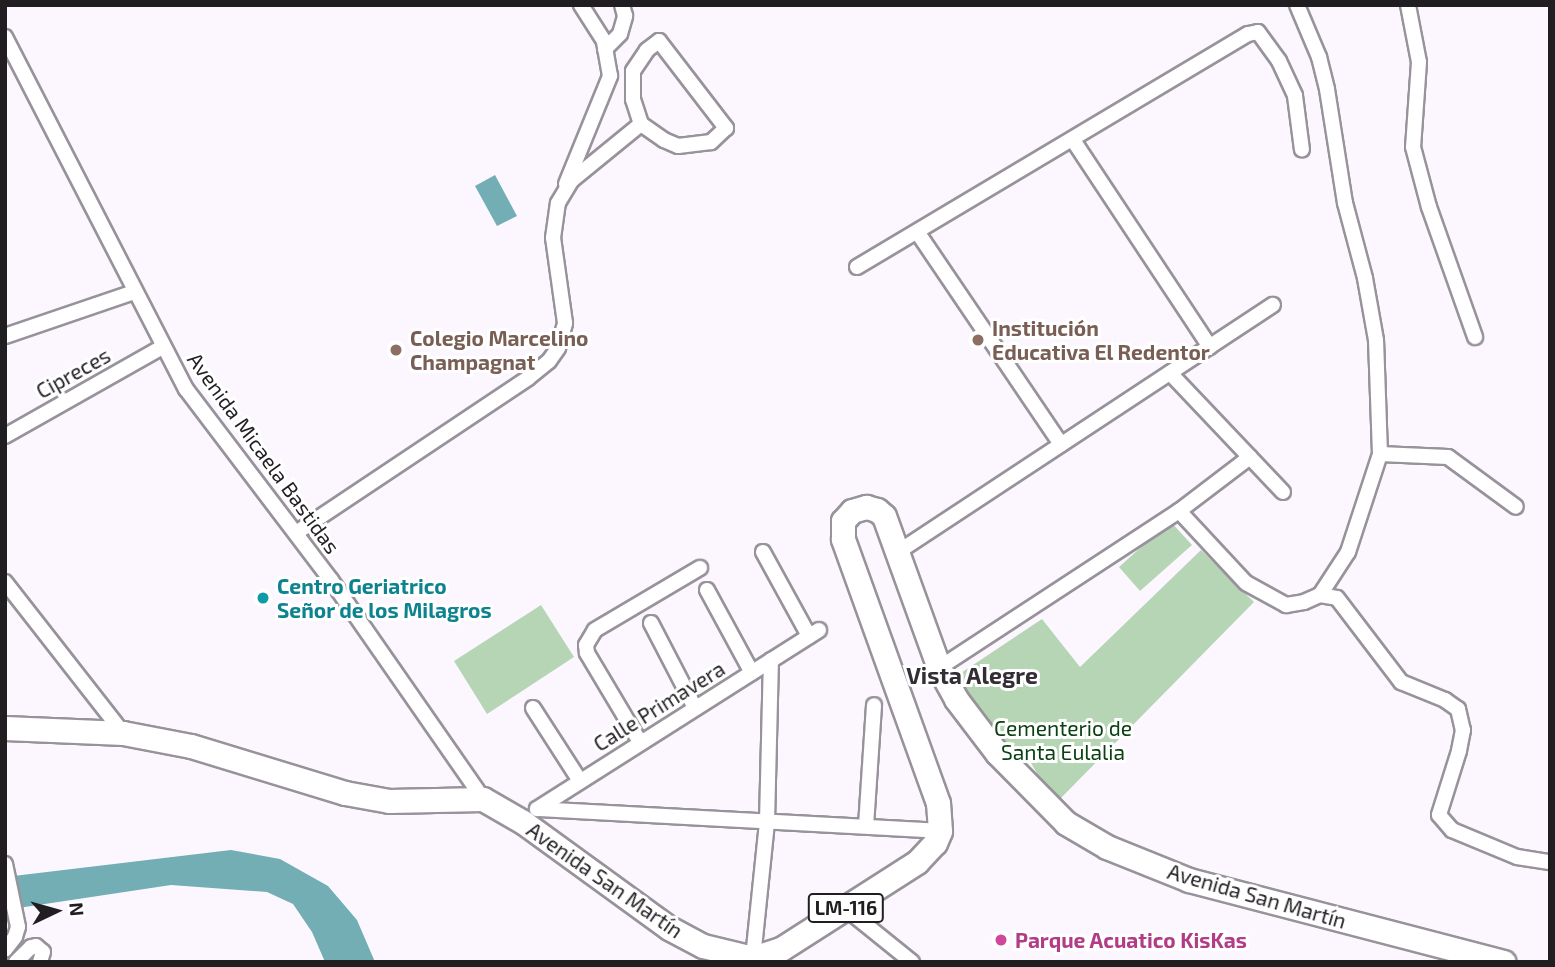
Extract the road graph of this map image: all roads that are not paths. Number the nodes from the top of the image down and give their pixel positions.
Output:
1 (581, 5) edge
2 (622, 5) edge
3 (1297, 5) edge
4 (1408, 5) edge
5 (5, 37) edge
6 (605, 49) junction
7 (641, 124) junction
8 (1073, 140) junction
9 (1302, 150) dead end
10 (565, 189) junction
11 (918, 233) junction
12 (857, 267) dead end
13 (134, 292) junction
14 (1273, 304) dead end
15 (5, 336) edge
16 (1475, 337) dead end
17 (162, 347) junction
18 (1210, 347) junction
19 (1170, 373) junction
20 (5, 436) edge
21 (1060, 444) junction
22 (1380, 454) junction
23 (1250, 457) junction
24 (1283, 492) dead end
25 (1516, 507) dead end
26 (1178, 511) junction
27 (296, 533) junction
28 (763, 552) dead end
29 (898, 552) junction
30 (700, 568) dead end
31 (5, 582) edge
32 (708, 590) dead end
33 (1320, 596) junction
34 (652, 623) dead end
35 (771, 660) junction
36 (939, 668) junction
37 (752, 673) junction
38 (874, 705) dead end
39 (533, 708) dead end
40 (695, 708) junction
41 (5, 728) edge
42 (123, 733) junction
43 (640, 742) junction
44 (580, 781) junction
45 (483, 799) junction
46 (530, 816) junction
47 (767, 822) junction
48 (866, 827) junction
49 (940, 831) junction
50 (1550, 862) edge
51 (7, 869) edge
52 (845, 908) junction
53 (5, 950) edge
54 (753, 958) junction
55 (16, 962) edge
56 (40, 962) edge
57 (912, 962) edge
58 (1503, 962) edge

1 - 6 street
2 - 6 street
3 - 22 street
4 - 16 street
5 - 13 street, Avenida Micaela Bastidas
6 - 10 street
7 - 7 street
7 - 10 street
8 - 9 street
8 - 11 street
8 - 18 street
10 - 27 street
11 - 12 street
11 - 21 street
13 - 15 street
13 - 17 street, Avenida Micaela Bastidas
14 - 18 street
17 - 20 street, Cipreces
17 - 27 street, Avenida Micaela Bastidas
18 - 19 street
19 - 21 street
19 - 23 street
21 - 29 street
22 - 25 street
22 - 33 street
23 - 24 street
23 - 26 street
26 - 33 street
26 - 36 street
27 - 45 street, Avenida Micaela Bastidas
28 - 35 street, Calle Primavera
29 - 36 main road, Avenida San Martín
29 - 49 main road, Avenida San Martín
30 - 43 street
31 - 42 street
32 - 37 street
33 - 50 street
34 - 40 street
35 - 37 street, Calle Primavera
35 - 47 street
36 - 58 main road, Avenida San Martín
37 - 40 street, Calle Primavera
38 - 48 street
39 - 44 street
40 - 43 street, Calle Primavera
41 - 42 main road
42 - 45 main road
43 - 44 street, Calle Primavera
44 - 46 street, Calle Primavera
45 - 46 main road, Avenida San Martín
46 - 47 street
46 - 54 main road, Avenida San Martín
47 - 48 street
47 - 54 street
48 - 49 street
49 - 52 main road, LM-116
51 - 53 street
52 - 54 main road, LM-116
52 - 57 street
55 - 56 street

